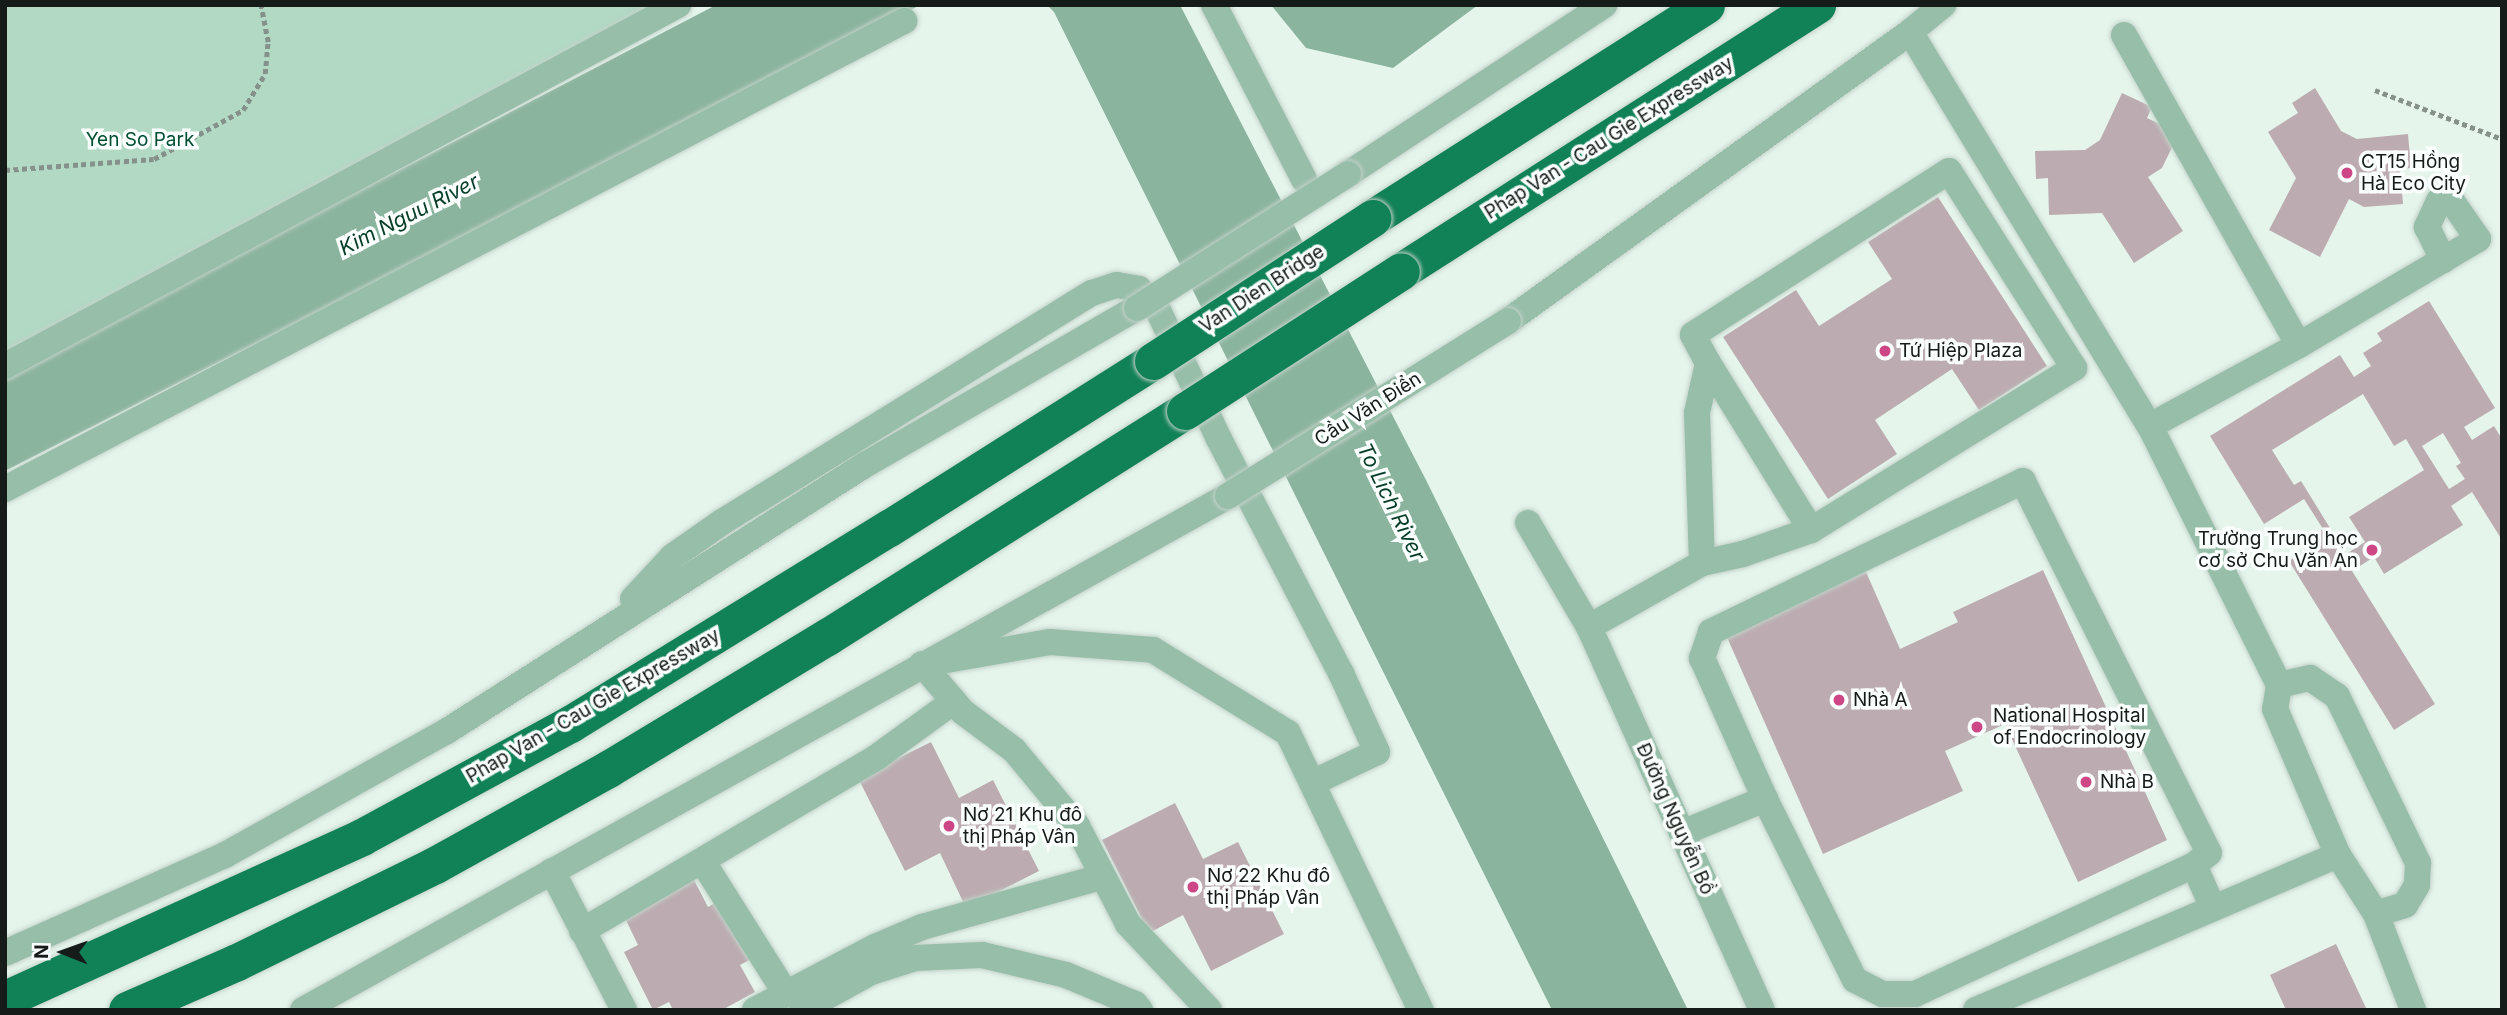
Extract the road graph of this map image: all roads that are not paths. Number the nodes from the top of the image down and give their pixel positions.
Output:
1 (678, 5) edge
2 (1214, 5) edge
3 (1604, 5) edge
4 (1706, 5) edge
5 (1817, 5) edge
6 (1943, 5) edge
7 (904, 21) dead end
8 (1910, 32) junction
9 (2123, 35) dead end
10 (1304, 179) dead end
11 (2443, 260) dead end
12 (2300, 345) junction
13 (1153, 361) joint
14 (1707, 363) junction
15 (5, 366) edge
16 (2150, 426) junction
17 (5, 488) edge
18 (1528, 523) dead end
19 (1811, 530) junction
20 (1702, 563) junction
21 (617, 620) junction
22 (1588, 627) junction
23 (922, 664) junction
24 (2279, 685) junction
25 (954, 701) junction
26 (1312, 783) junction
27 (1765, 799) junction
28 (1682, 833) junction
29 (2338, 855) junction
30 (702, 862) junction
31 (2194, 865) junction
32 (552, 871) junction
33 (1101, 877) junction
34 (2213, 908) junction
35 (2376, 914) junction
36 (582, 931) junction
37 (5, 953) edge
38 (5, 999) edge
39 (794, 1002) edge
40 (127, 1010) edge
41 (303, 1010) edge
42 (624, 1010) edge
43 (755, 1010) edge
44 (1140, 1010) edge
45 (1209, 1010) edge
46 (1421, 1010) edge
47 (1762, 1010) edge
48 (1976, 1010) edge
49 (2413, 1010) edge

1 - 15 street
2 - 10 street
3 - 21 street, bridge
4 - 13 highway, Van Dien Bridge, bridge
5 - 40 highway, Phap Van - Cau Gie Expressway, bridge
6 - 8 street, Cầu Văn Điển
7 - 17 street
8 - 16 street
8 - 23 street, Cầu Văn Điển, bridge
9 - 12 street
11 - 12 street
12 - 16 street
13 - 38 highway, Phap Van - Cau Gie Expressway
14 - 19 street
14 - 19 street
14 - 20 street
16 - 24 street
18 - 22 street, Đường Nguyễn Bồ
19 - 20 street
20 - 22 street
21 - 26 street
21 - 37 street
22 - 28 street, Đường Nguyễn Bồ
23 - 25 street
23 - 26 street
23 - 32 street, Cầu Văn Điển
24 - 29 street
24 - 35 street
25 - 30 street
25 - 33 street
26 - 46 street
27 - 28 street
27 - 31 street
27 - 31 street
28 - 47 street, Đường Nguyễn Bồ
29 - 34 street
29 - 35 street
30 - 36 street
30 - 39 street
31 - 34 street
32 - 36 street
32 - 41 street, Cầu Văn Điển
33 - 39 street
33 - 45 street
34 - 48 street
35 - 49 street
36 - 42 street
39 - 43 street
39 - 44 street

